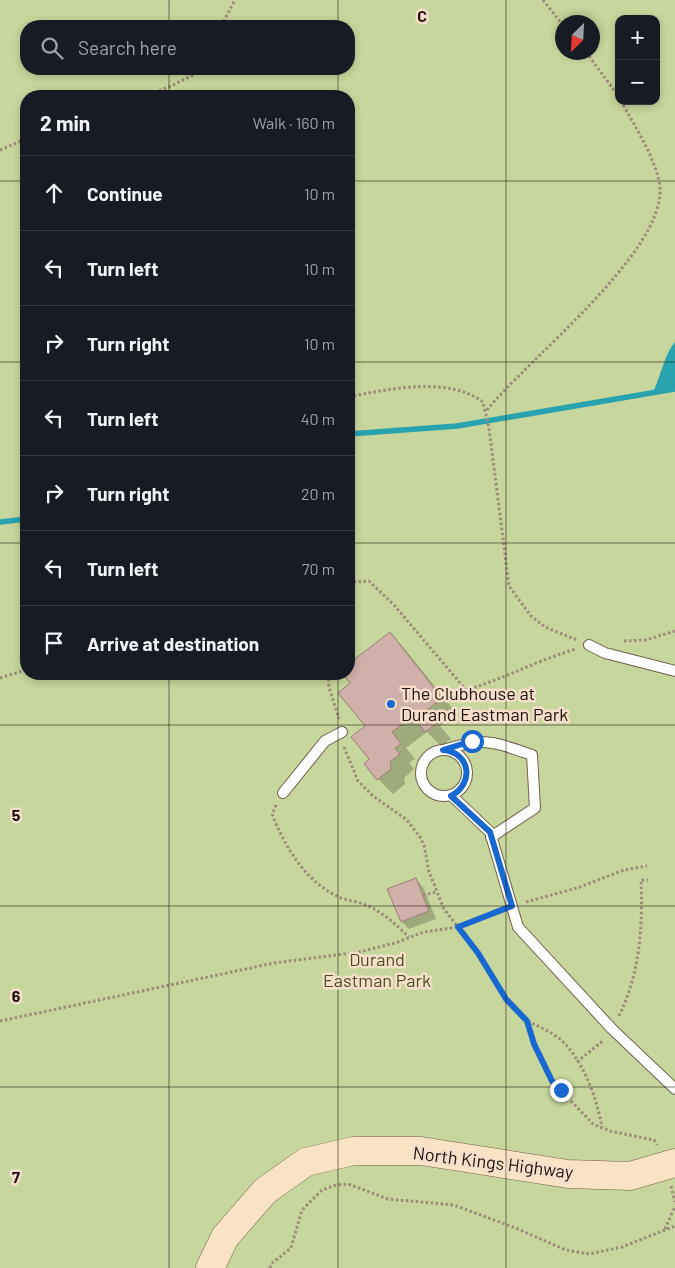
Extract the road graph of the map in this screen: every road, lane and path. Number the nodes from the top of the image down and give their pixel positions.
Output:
1 (235, 0) edge
2 (544, 0) edge
3 (555, 15) edge
4 (224, 20) edge
5 (592, 60) edge
6 (193, 75) edge
7 (161, 90) edge
8 (615, 92) edge
9 (623, 105) edge
10 (20, 142) edge
11 (0, 150) edge
12 (355, 396) edge
13 (486, 410) junction
14 (355, 582) edge
15 (675, 631) edge
16 (589, 645) junction
17 (20, 671) edge
18 (675, 671) edge
19 (0, 678) edge
20 (328, 680) edge
21 (342, 732) junction
22 (443, 750) junction
23 (283, 794) joint
24 (451, 796) junction
25 (491, 837) junction
26 (647, 866) dead end
27 (648, 880) dead end
28 (437, 892) junction
29 (423, 896) dead end
30 (512, 906) junction
31 (458, 927) junction
32 (409, 937) junction
33 (527, 1021) junction
34 (0, 1022) edge
35 (612, 1029) junction
36 (577, 1062) junction
37 (675, 1090) edge
38 (602, 1127) junction
39 (670, 1164) edge
40 (675, 1204) edge
41 (675, 1226) edge
42 (665, 1230) junction
43 (210, 1268) edge
44 (270, 1268) edge

1 - 4 path
2 - 3 path
5 - 8 path
6 - 7 path
9 - 13 path
10 - 11 path
12 - 13 path
13 - 16 path
14 - 16 path
15 - 16 path
16 - 18 lane
17 - 19 path
20 - 21 path
21 - 23 lane
21 - 28 path
22 - 24 lane
22 - 24 lane
22 - 25 lane
23 - 32 path
24 - 25 lane
25 - 30 lane
26 - 30 path
27 - 35 path
28 - 29 path
28 - 31 path
30 - 31 path
30 - 35 lane
31 - 32 path
31 - 33 path
32 - 34 path
33 - 36 path
33 - 38 path
35 - 36 path
35 - 37 lane
36 - 38 path
38 - 39 path
39 - 40 path
39 - 43 street, North Kings Highway
40 - 42 path
41 - 42 path
42 - 44 path

